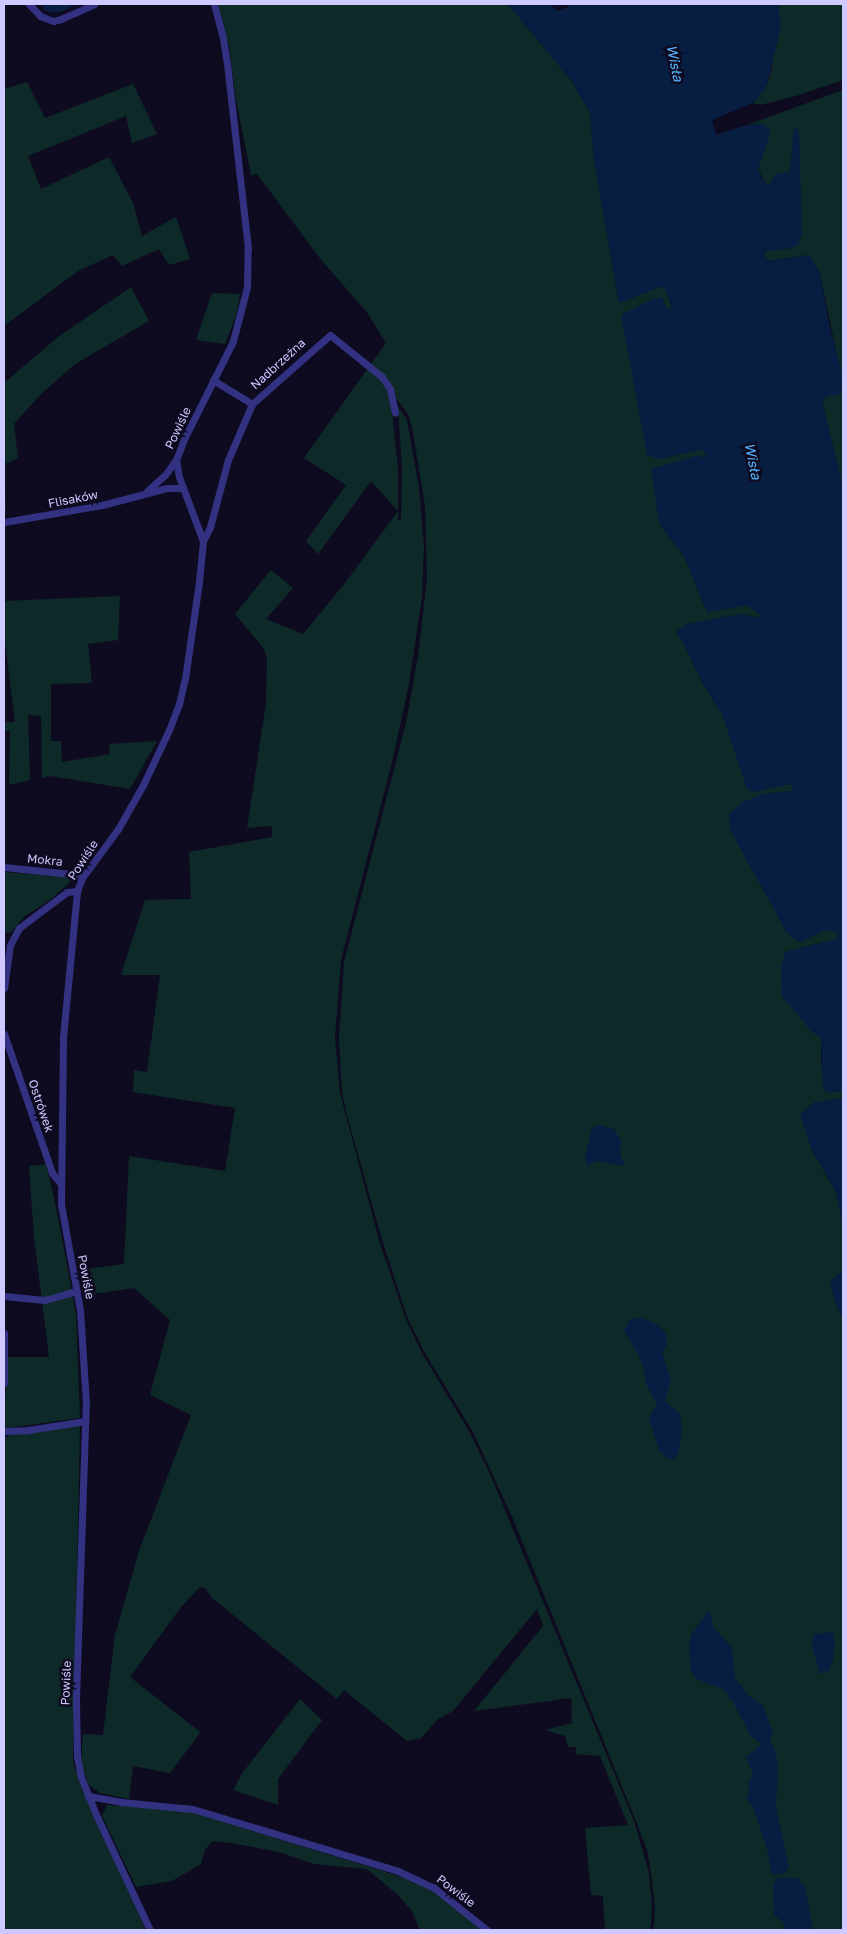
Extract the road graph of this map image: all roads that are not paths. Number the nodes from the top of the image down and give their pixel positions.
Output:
1 (29, 4) edge
2 (94, 4) edge
3 (214, 4) edge
4 (214, 380) junction
5 (252, 404) junction
6 (395, 412) dead end
7 (176, 460) junction
8 (182, 488) junction
9 (145, 493) junction
10 (4, 522) edge
11 (203, 541) junction
12 (4, 866) edge
13 (82, 878) junction
14 (77, 891) junction
15 (4, 938) edge
16 (11, 942) junction
17 (4, 988) edge
18 (4, 1034) edge
19 (61, 1184) junction
20 (76, 1291) junction
21 (4, 1296) edge
22 (4, 1333) edge
23 (4, 1383) edge
24 (85, 1421) junction
25 (4, 1431) edge
26 (88, 1796) junction
27 (150, 1930) edge
28 (487, 1930) edge

1 - 2 street
3 - 4 street, Powiśle
4 - 5 street
4 - 7 street, Powiśle
5 - 6 street, Nadbrzeżna
5 - 11 street, Nadbrzeżna
7 - 8 street, Powiśle
7 - 9 street, Flisaków
8 - 9 street, Flisaków
8 - 11 street, Powiśle
9 - 10 street, Flisaków
11 - 13 street, Powiśle
12 - 13 street, Mokra
13 - 14 street, Powiśle
14 - 16 street
14 - 19 street, Powiśle
15 - 16 street
16 - 17 street
18 - 19 street, Ostrówek
19 - 20 street, Powiśle
20 - 21 street
20 - 24 street, Powiśle
22 - 23 street
24 - 25 street
24 - 26 street, Powiśle
26 - 27 street, Powiśle
26 - 28 street, Powiśle

